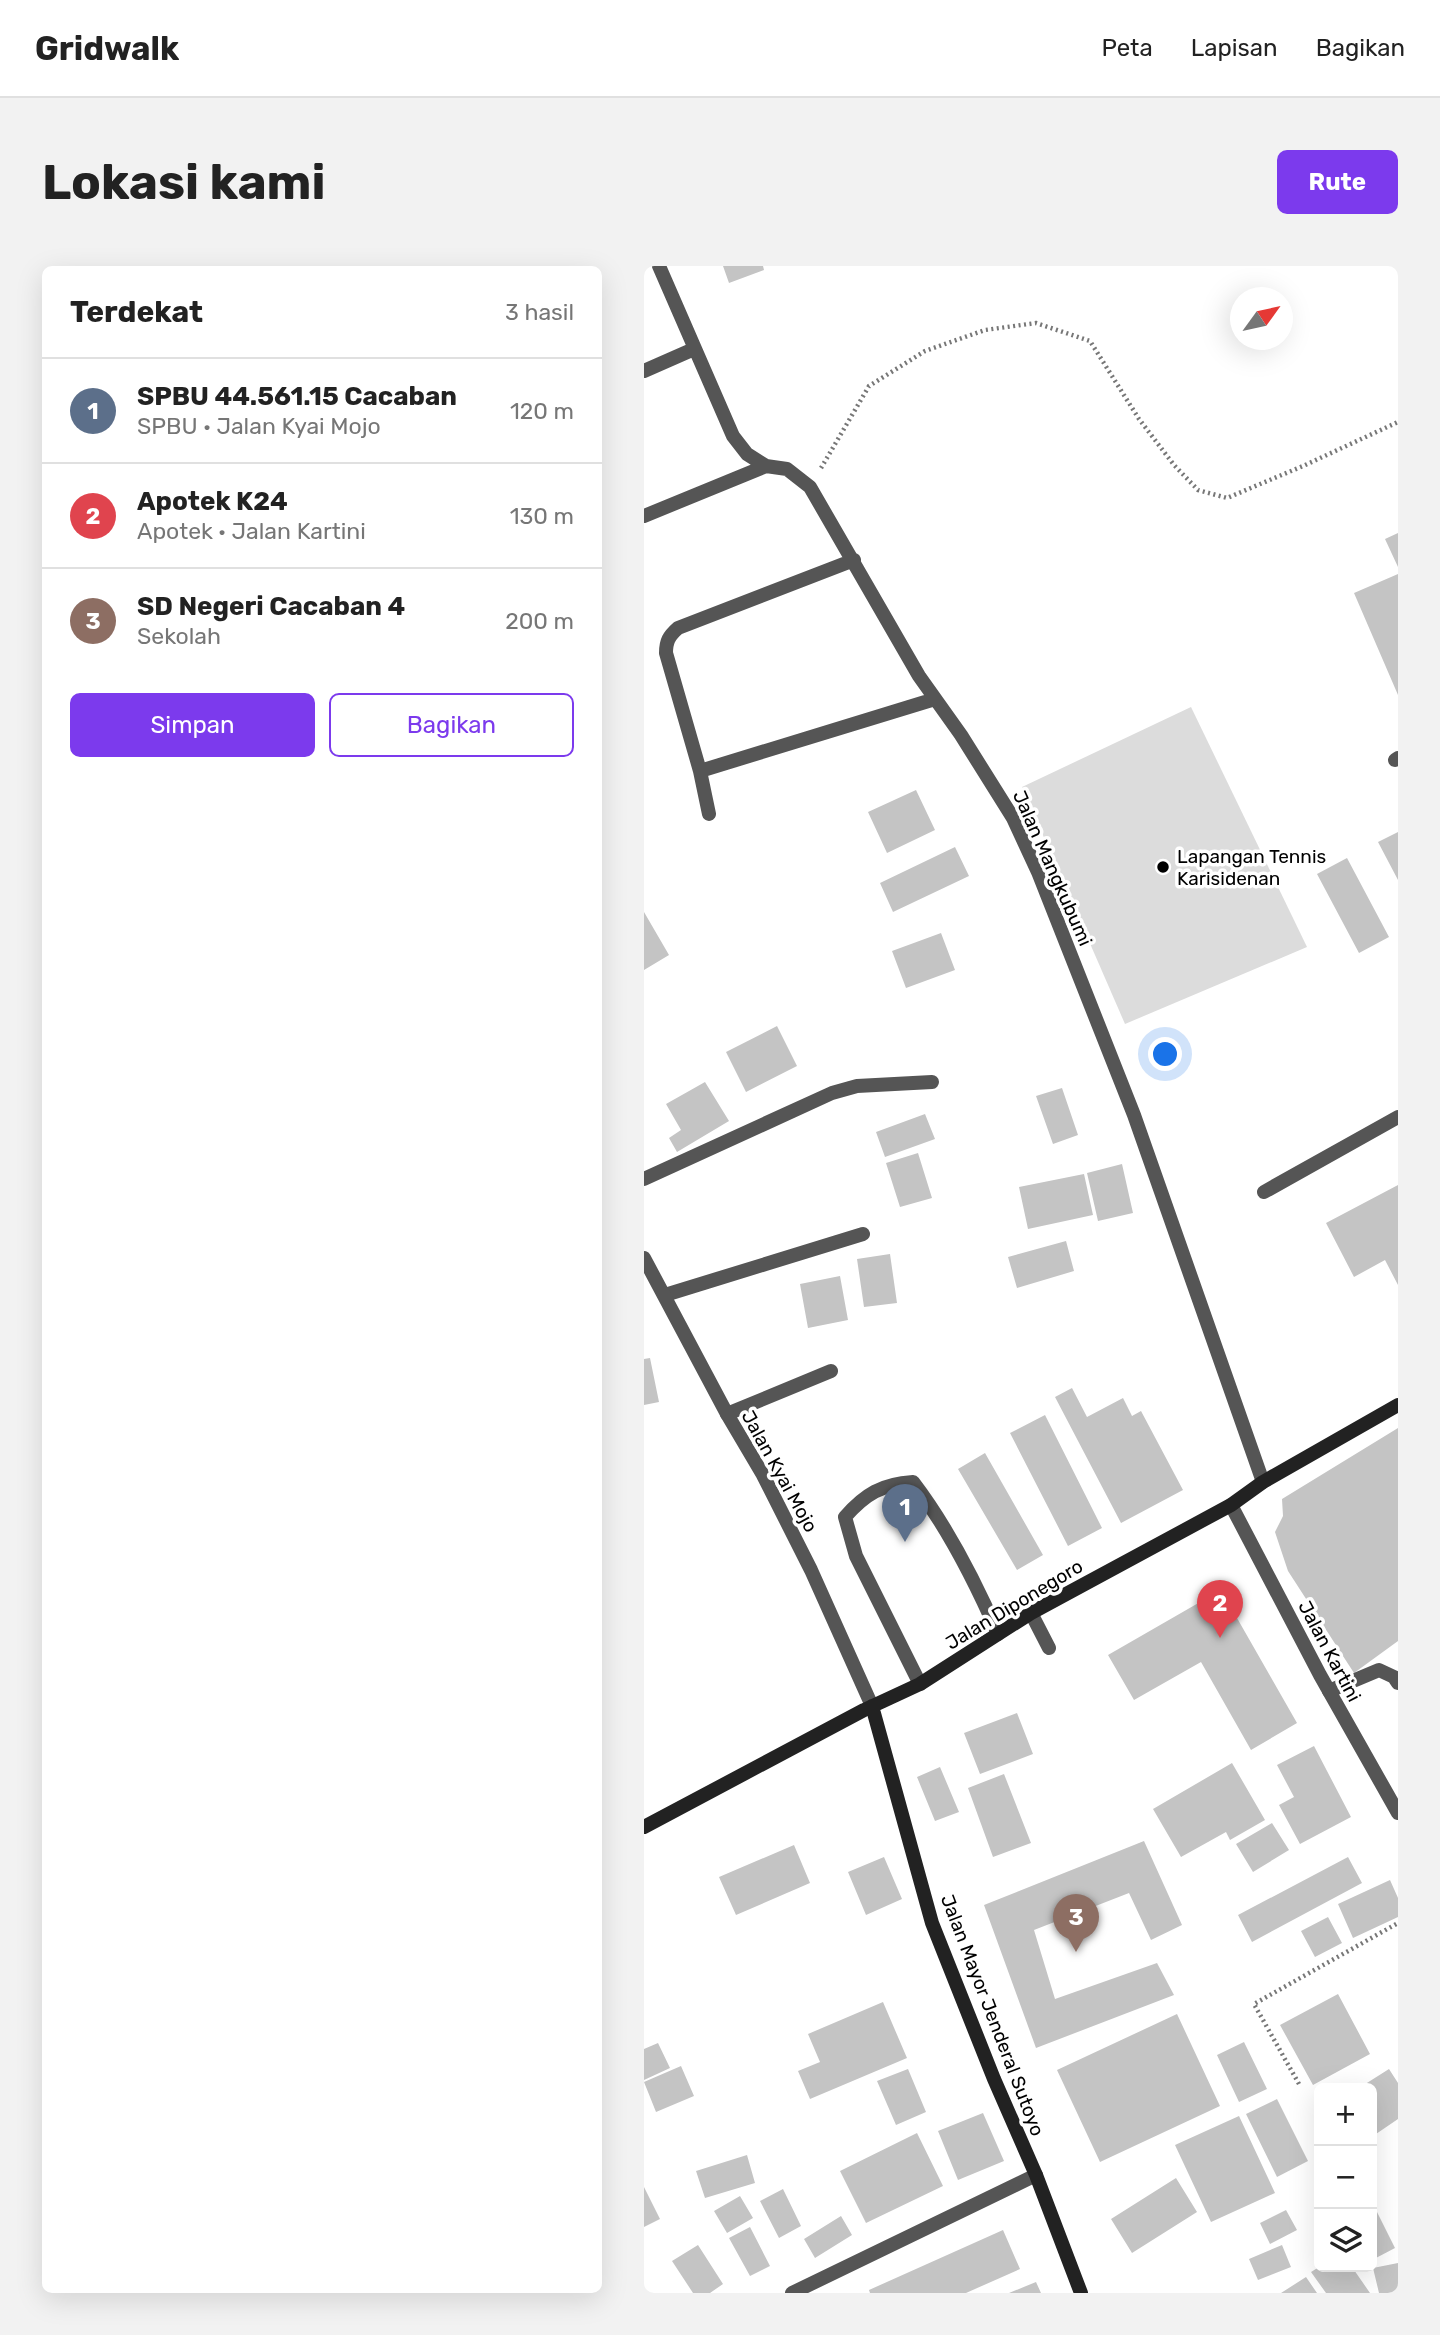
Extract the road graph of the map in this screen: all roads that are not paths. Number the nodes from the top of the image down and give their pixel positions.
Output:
1 (659, 266) edge
2 (694, 349) junction
3 (644, 371) edge
4 (766, 466) junction
5 (644, 516) edge
6 (854, 560) junction
7 (934, 699) junction
8 (700, 771) junction
9 (709, 814) dead end
10 (932, 1082) dead end
11 (1398, 1117) edge
12 (644, 1179) edge
13 (1264, 1192) dead end
14 (863, 1234) dead end
15 (644, 1258) edge
16 (665, 1295) junction
17 (831, 1371) dead end
18 (1398, 1405) edge
19 (727, 1414) junction
20 (1263, 1482) junction
21 (1231, 1505) junction
22 (1031, 1613) junction
23 (998, 1634) junction
24 (1049, 1648) dead end
25 (1398, 1683) edge
26 (920, 1684) junction
27 (1329, 1691) junction
28 (872, 1706) junction
29 (1398, 1813) edge
30 (644, 1827) edge
31 (1036, 2175) junction
32 (792, 2293) edge
33 (1081, 2293) edge

1 - 2 street, Jalan Mangkubumi
2 - 3 street
2 - 4 street, Jalan Mangkubumi
4 - 5 street
4 - 6 street, Jalan Mangkubumi
6 - 7 street, Jalan Mangkubumi
6 - 8 street
7 - 8 street
7 - 20 street, Jalan Mangkubumi
8 - 9 street
10 - 12 street
11 - 13 street
14 - 16 street
15 - 16 street, Jalan Kyai Mojo
16 - 19 street, Jalan Kyai Mojo
17 - 19 street
18 - 20 main road, Jalan Diponegoro
19 - 28 street, Jalan Kyai Mojo
20 - 21 main road, Jalan Diponegoro
21 - 22 main road, Jalan Diponegoro
21 - 27 street, Jalan Kartini
22 - 23 main road, Jalan Diponegoro
22 - 24 street
23 - 26 main road, Jalan Diponegoro
23 - 26 street
25 - 27 street
26 - 28 main road, Jalan Diponegoro
27 - 29 street, Jalan Kartini
28 - 30 main road, Jalan Diponegoro
28 - 31 main road, Jalan Mayor Jenderal Sutoyo
31 - 32 street
31 - 33 main road, Jalan Mayor Jenderal Sutoyo

